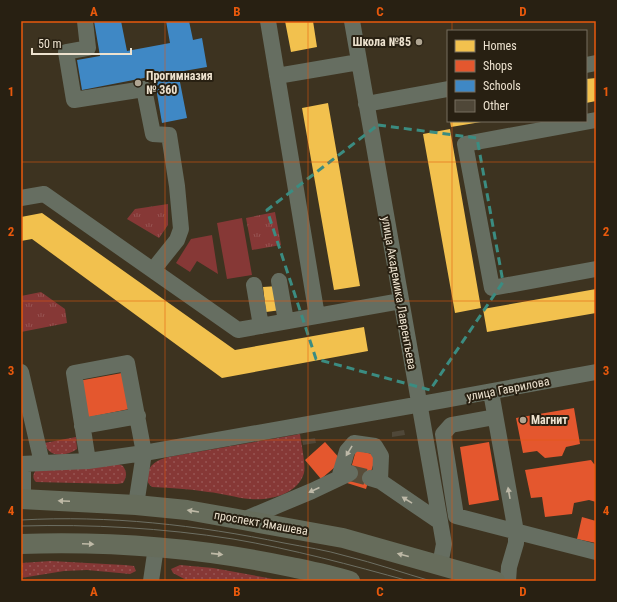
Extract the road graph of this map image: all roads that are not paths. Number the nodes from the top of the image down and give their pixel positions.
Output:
1 (85, 21) edge
2 (268, 21) edge
3 (352, 21) edge
4 (359, 62) junction
5 (277, 76) junction
6 (447, 89) edge
7 (366, 104) junction
8 (585, 122) edge
9 (21, 198) edge
10 (596, 269) edge
11 (153, 270) junction
12 (279, 281) dead end
13 (254, 285) dead end
14 (401, 301) junction
15 (317, 316) junction
16 (286, 321) junction
17 (261, 326) junction
18 (21, 372) edge
19 (596, 372) edge
20 (491, 392) junction
21 (419, 405) junction
22 (138, 416) junction
23 (497, 425) junction
24 (82, 426) junction
25 (144, 453) junction
26 (88, 461) junction
27 (42, 463) junction
28 (22, 464) edge
29 (22, 499) edge
30 (136, 505) junction
31 (243, 520) junction
32 (440, 522) junction
33 (516, 532) junction
34 (21, 544) edge
35 (156, 547) junction
36 (596, 552) edge
37 (440, 565) junction
38 (152, 581) edge
39 (350, 581) edge
40 (496, 581) edge
41 (508, 581) edge

1 - 11 street
2 - 5 street
3 - 4 street, улица Академика Лаврентьева
4 - 5 street
4 - 7 street, улица Академика Лаврентьева
5 - 15 street
6 - 7 street
7 - 14 street, улица Академика Лаврентьева
8 - 10 street
9 - 11 street
11 - 17 street
12 - 16 street
13 - 17 street
14 - 15 street
14 - 21 street, улица Академика Лаврентьева
15 - 16 street
16 - 17 street
18 - 27 street
19 - 20 street, улица Гаврилова
20 - 21 street, улица Гаврилова
20 - 23 street
21 - 25 street, улица Гаврилова
21 - 32 street, улица Академика Лаврентьева
22 - 24 street
22 - 24 street
22 - 25 street
33 -> 23 street
23 - 33 street
24 - 26 street
25 - 26 street, улица Гаврилова
25 - 30 street
26 - 27 street, улица Гаврилова
27 - 28 street, улица Гаврилова
28 - 29 street
30 -> 29 main road, проспект Ямашева
31 -> 30 main road, проспект Ямашева
32 -> 31 street
37 -> 31 main road, проспект Ямашева
32 - 37 street, улица Академика Лаврентьева
33 - 36 street
33 - 41 street
34 -> 35 main road
35 - 38 street
35 -> 39 main road
37 - 40 main road, проспект Ямашева

